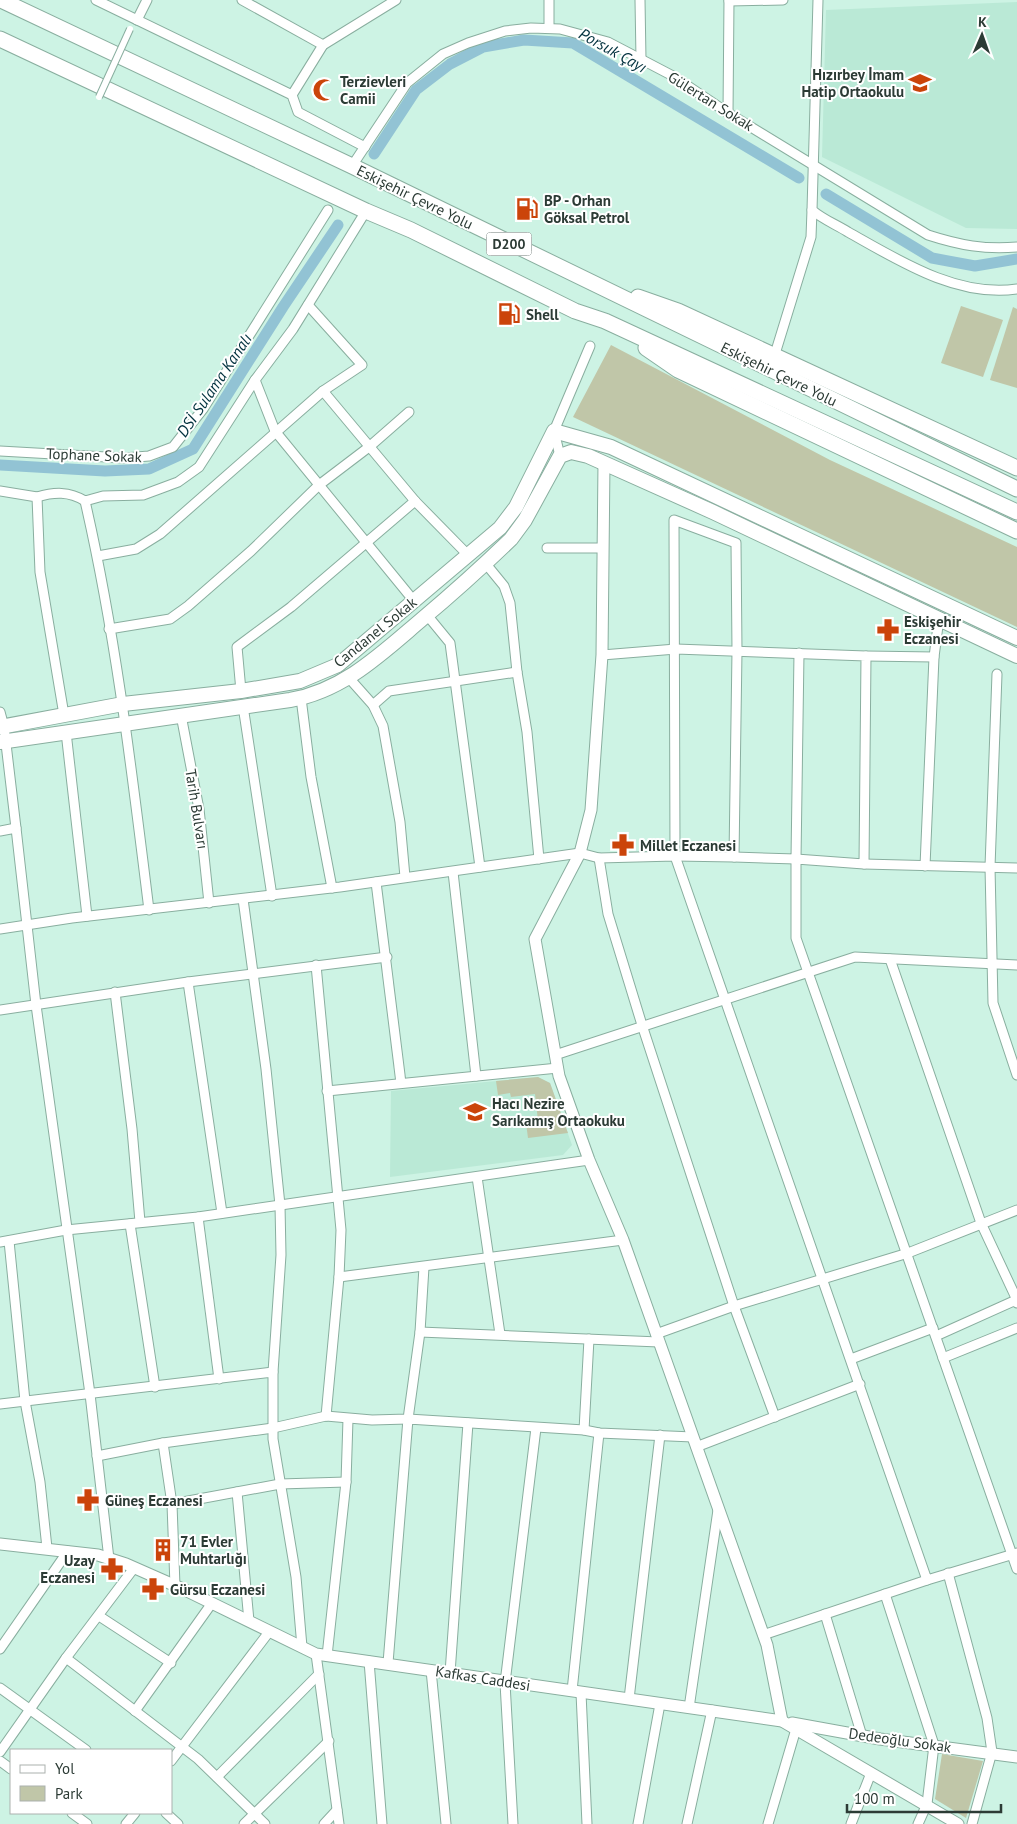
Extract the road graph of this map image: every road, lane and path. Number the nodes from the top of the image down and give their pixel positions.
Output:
1 (1, 0) edge
2 (96, 0) edge
3 (147, 0) edge
4 (242, 0) edge
5 (396, 0) edge
6 (549, 0) edge
7 (640, 0) edge
8 (729, 0) edge
9 (783, 0) edge
10 (818, 0) edge
11 (137, 20) junction
12 (549, 28) junction
13 (130, 29) dead end
14 (0, 39) edge
15 (323, 45) junction
16 (641, 59) junction
17 (292, 95) junction
18 (99, 97) dead end
19 (728, 113) junction
20 (365, 147) junction
21 (814, 164) junction
22 (352, 166) junction
23 (328, 210) dead end
24 (812, 210) junction
25 (366, 211) junction
26 (1017, 247) edge
27 (583, 280) junction
28 (1017, 289) edge
29 (308, 305) junction
30 (606, 321) junction
31 (590, 346) dead end
32 (774, 354) junction
33 (255, 380) junction
34 (323, 391) junction
35 (409, 412) dead end
36 (554, 431) junction
37 (275, 432) junction
38 (369, 447) junction
39 (0, 451) edge
40 (560, 456) junction
41 (604, 463) junction
42 (1017, 468) edge
43 (319, 485) junction
44 (1017, 489) edge
45 (0, 491) edge
46 (36, 497) junction
47 (85, 501) junction
48 (415, 501) junction
49 (1017, 512) edge
50 (1017, 531) edge
51 (365, 543) junction
52 (547, 548) dead end
53 (603, 548) junction
54 (98, 556) junction
55 (469, 556) junction
56 (486, 564) junction
57 (414, 601) junction
58 (427, 615) junction
59 (939, 618) junction
60 (109, 629) junction
61 (1017, 638) edge
62 (676, 649) junction
63 (737, 651) junction
64 (798, 653) junction
65 (602, 655) junction
66 (866, 656) junction
67 (1017, 656) edge
68 (934, 657) junction
69 (517, 672) junction
70 (997, 674) dead end
71 (349, 678) junction
72 (455, 680) junction
73 (241, 691) junction
74 (301, 698) junction
75 (123, 704) junction
76 (373, 705) junction
77 (244, 706) junction
78 (0, 712) edge
79 (64, 715) junction
80 (181, 715) junction
81 (125, 724) junction
82 (2, 727) edge
83 (66, 732) junction
84 (3, 742) edge
85 (16, 828) junction
86 (0, 831) edge
87 (580, 853) junction
88 (675, 856) junction
89 (734, 857) junction
90 (599, 858) junction
91 (539, 859) junction
92 (796, 859) junction
93 (864, 864) junction
94 (925, 866) junction
95 (480, 867) junction
96 (990, 867) junction
97 (1017, 868) edge
98 (453, 872) junction
99 (405, 877) junction
100 (376, 882) junction
101 (332, 888) junction
102 (272, 896) junction
103 (243, 899) junction
104 (209, 903) junction
105 (149, 910) junction
106 (87, 916) junction
107 (28, 924) junction
108 (0, 928) edge
109 (387, 958) junction
110 (890, 959) junction
111 (992, 963) junction
112 (316, 965) junction
113 (1017, 965) edge
114 (809, 972) junction
115 (253, 974) junction
116 (188, 982) junction
117 (115, 992) junction
118 (724, 998) junction
119 (36, 1005) junction
120 (0, 1010) edge
121 (642, 1026) junction
122 (555, 1055) junction
123 (558, 1068) junction
124 (1017, 1075) edge
125 (476, 1076) junction
126 (402, 1083) junction
127 (326, 1092) junction
128 (589, 1160) junction
129 (477, 1177) junction
130 (340, 1196) junction
131 (280, 1205) junction
132 (1017, 1210) edge
133 (222, 1213) junction
134 (198, 1217) junction
135 (140, 1222) junction
136 (981, 1223) junction
137 (130, 1224) junction
138 (66, 1230) junction
139 (622, 1240) junction
140 (4, 1242) edge
141 (908, 1253) junction
142 (490, 1259) junction
143 (424, 1268) junction
144 (339, 1278) junction
145 (824, 1280) junction
146 (1017, 1301) edge
147 (734, 1306) junction
148 (1017, 1328) edge
149 (420, 1332) junction
150 (934, 1332) junction
151 (500, 1334) junction
152 (658, 1338) junction
153 (589, 1339) junction
154 (851, 1358) junction
155 (943, 1358) junction
156 (273, 1372) junction
157 (219, 1379) junction
158 (860, 1384) junction
159 (155, 1387) junction
160 (90, 1394) junction
161 (25, 1401) junction
162 (0, 1404) edge
163 (326, 1416) junction
164 (775, 1417) junction
165 (348, 1418) junction
166 (408, 1420) junction
167 (468, 1423) junction
168 (273, 1428) junction
169 (536, 1428) junction
170 (584, 1430) junction
171 (599, 1433) junction
172 (660, 1435) junction
173 (695, 1442) junction
174 (163, 1443) junction
175 (97, 1456) junction
176 (346, 1482) junction
177 (280, 1484) junction
178 (237, 1492) junction
179 (172, 1504) junction
180 (718, 1509) junction
181 (0, 1544) edge
182 (47, 1548) junction
183 (68, 1551) junction
184 (1015, 1554) edge
185 (109, 1559) junction
186 (134, 1568) junction
187 (1017, 1569) edge
188 (948, 1574) junction
189 (927, 1580) junction
190 (175, 1586) junction
191 (885, 1594) junction
192 (212, 1603) junction
193 (825, 1614) junction
194 (99, 1616) junction
195 (249, 1622) junction
196 (268, 1632) junction
197 (763, 1635) junction
198 (302, 1647) junction
199 (0, 1649) edge
200 (321, 1655) junction
201 (66, 1658) junction
202 (370, 1661) junction
203 (171, 1663) junction
204 (388, 1663) junction
205 (431, 1670) junction
206 (450, 1673) junction
207 (319, 1674) junction
208 (505, 1683) junction
209 (0, 1688) edge
210 (576, 1692) junction
211 (629, 1700) junction
212 (660, 1704) junction
213 (689, 1708) junction
214 (30, 1709) junction
215 (712, 1710) junction
216 (135, 1711) junction
217 (782, 1721) junction
218 (796, 1729) junction
219 (862, 1736) junction
220 (329, 1741) junction
221 (934, 1745) junction
222 (182, 1746) junction
223 (85, 1749) edge
224 (0, 1752) edge
225 (992, 1752) junction
226 (1017, 1757) edge
227 (172, 1761) edge
228 (871, 1772) junction
229 (218, 1777) junction
230 (927, 1804) junction
231 (337, 1810) junction
232 (254, 1813) junction
233 (73, 1814) edge
234 (134, 1814) edge
235 (167, 1814) edge
236 (87, 1824) edge
237 (126, 1824) edge
238 (178, 1824) edge
239 (244, 1824) edge
240 (265, 1824) edge
241 (324, 1824) edge
242 (340, 1824) edge
243 (382, 1824) edge
244 (446, 1824) edge
245 (512, 1824) edge
246 (587, 1824) edge
247 (638, 1824) edge
248 (687, 1824) edge
249 (768, 1824) edge
250 (851, 1824) edge
251 (918, 1824) edge
252 (958, 1824) edge
253 (972, 1824) edge

1 - 22 highway, Eskişehir Çevre Yolu / D200
2 - 11 street
3 - 11 street
4 - 15 street
5 - 15 street
6 - 12 street
7 - 16 street
8 - 9 street
8 - 19 street
10 - 21 street
11 - 17 street
12 - 16 street, Gülertan Sokak
12 - 20 street, Gülertan Sokak
13 - 18 street, bridge
14 - 25 highway, Eskişehir Çevre Yolu / D200
15 - 17 street
16 - 19 street, Gülertan Sokak
17 - 20 street
19 - 21 street, Gülertan Sokak
20 - 22 street, Gülertan Sokak
21 - 24 street
21 - 26 street, Gülertan Sokak
22 - 27 highway, Eskişehir Çevre Yolu / D200
23 - 39 street, Tophane Sokak
24 - 28 street
24 - 32 street
25 - 29 street
25 - 30 highway, Eskişehir Çevre Yolu / D200
27 - 32 highway
27 - 44 highway, Eskişehir Çevre Yolu / D200
29 - 33 street
29 - 34 street
30 - 49 highway, Eskişehir Çevre Yolu / D200
30 - 50 highway
31 - 36 street, Candanel Sokak
32 - 42 highway
33 - 37 street
33 - 47 street
34 - 37 street
34 - 38 street
35 - 38 street
36 - 40 street
36 - 55 main road, Candanel Sokak
36 - 61 main road
37 - 43 street
37 - 54 street
38 - 43 street
38 - 48 street
40 - 41 main road
40 - 56 main road
41 - 53 street
41 - 59 main road
43 - 51 street
43 - 60 street
45 - 46 street
46 - 47 street
46 - 79 street
47 - 54 street
48 - 51 street
48 - 55 street
51 - 57 street
51 - 73 street
52 - 53 street
53 - 65 street
54 - 60 street
55 - 57 main road, Candanel Sokak
56 - 58 main road
56 - 69 street
57 - 73 main road, Candanel Sokak
58 - 71 main road
58 - 72 street
59 - 67 main road
59 - 68 street
60 - 75 street
62 - 63 street
62 - 63 street
62 - 65 street
62 - 88 street
63 - 64 street
63 - 89 street
64 - 66 street
64 - 92 street
65 - 87 street
66 - 68 street
66 - 93 street
68 - 94 street
69 - 72 street
69 - 91 street
70 - 96 street
71 - 74 main road
71 - 76 street
72 - 76 street
72 - 95 street
73 - 75 main road, Candanel Sokak
74 - 77 main road
74 - 101 street
75 - 79 main road, Candanel Sokak
75 - 81 street
76 - 99 street
77 - 80 main road
77 - 102 street
78 - 82 street
79 - 82 main road, Candanel Sokak
80 - 81 main road
80 - 104 street, Tarih Bulvarı
81 - 83 main road
81 - 105 street
82 - 84 street
83 - 84 main road
83 - 106 street
84 - 85 street
85 - 86 street
85 - 107 street
87 - 90 street
87 - 91 street
87 - 122 street
88 - 89 street
88 - 90 street
88 - 118 street
89 - 92 street
90 - 121 street
91 - 95 street
92 - 93 street
92 - 114 street
93 - 94 street
94 - 96 street
95 - 98 street
96 - 97 street
96 - 111 street
98 - 99 street
98 - 125 street
99 - 100 street
100 - 101 street
100 - 109 street
101 - 102 street
102 - 103 street
103 - 104 street
103 - 115 street
104 - 105 street
105 - 106 street
106 - 107 street
107 - 108 street
107 - 119 street
109 - 112 street
109 - 126 street
110 - 111 street
110 - 114 street
110 - 136 street
111 - 113 street
111 - 124 street
112 - 115 street
112 - 127 street
114 - 118 street
114 - 141 street
115 - 116 street
115 - 131 street
116 - 117 street
116 - 133 street
117 - 119 street
117 - 135 street
118 - 121 street
118 - 145 street
119 - 120 street
119 - 138 street
121 - 122 street
121 - 147 street
122 - 123 street
123 - 125 street
123 - 128 street
125 - 126 street
126 - 127 street
127 - 130 street
128 - 129 street
128 - 139 street
129 - 130 street
129 - 142 street
130 - 131 street
130 - 144 street
131 - 133 street
131 - 156 street
132 - 136 street
133 - 134 street
134 - 135 street
134 - 157 street
135 - 137 street
136 - 141 street
136 - 146 street
137 - 138 street
137 - 159 street
138 - 140 street
138 - 160 street
139 - 142 street
139 - 152 street
140 - 161 street
141 - 145 street
141 - 150 street
142 - 143 street
142 - 151 street
143 - 144 street
143 - 149 street
144 - 163 street
145 - 147 street
145 - 154 street
146 - 150 street
147 - 152 street
147 - 164 street
148 - 155 street
149 - 151 street
149 - 166 street
150 - 154 street
150 - 155 street
151 - 153 street
152 - 153 street
152 - 173 street
153 - 170 street
154 - 158 street
155 - 184 street
156 - 157 street
156 - 168 street
157 - 159 street
158 - 164 street
158 - 189 street
159 - 160 street
160 - 161 street
160 - 175 street
161 - 162 street
161 - 182 street
163 - 165 street
163 - 168 street
164 - 173 street
165 - 166 street
165 - 176 street
166 - 167 street
166 - 204 street
167 - 169 street
167 - 206 street
168 - 174 street
168 - 177 street
169 - 170 street
169 - 208 street
170 - 171 street
171 - 172 street
171 - 210 street
172 - 173 street
172 - 211 street
173 - 180 street
174 - 175 street
174 - 179 street
175 - 185 street
176 - 177 street
176 - 200 street
177 - 178 street
177 - 198 street
178 - 179 street
178 - 195 street
179 - 190 street
180 - 197 street
180 - 213 street
181 - 182 street, Kafkas Caddesi
182 - 183 street, Kafkas Caddesi
183 - 185 street, Kafkas Caddesi
183 - 199 street
184 - 187 street
184 - 188 street
185 - 186 street, Kafkas Caddesi
186 - 190 street, Kafkas Caddesi
186 - 194 street
188 - 189 street
188 - 225 street
189 - 191 street
190 - 192 street, Kafkas Caddesi
191 - 193 street
191 - 221 street
192 - 195 street, Kafkas Caddesi
192 - 203 street
193 - 197 street
193 - 219 street
194 - 201 street
194 - 203 street
195 - 196 street, Kafkas Caddesi
196 - 198 street, Kafkas Caddesi
196 - 222 street
197 - 217 street
198 - 200 street, Kafkas Caddesi
200 - 202 street, Kafkas Caddesi
200 - 207 street
201 - 214 street
201 - 216 street
202 - 204 street, Kafkas Caddesi
202 - 243 street
203 - 216 street
204 - 205 street, Kafkas Caddesi
205 - 206 street, Kafkas Caddesi
205 - 244 street
206 - 208 street, Kafkas Caddesi
207 - 220 street
207 - 229 street
208 - 210 street, Kafkas Caddesi
208 - 245 street
209 - 214 street
210 - 211 street, Kafkas Caddesi
210 - 246 street
211 - 212 street, Kafkas Caddesi
212 - 213 street, Kafkas Caddesi
212 - 247 street
213 - 215 street, Kafkas Caddesi
214 - 223 street
214 - 224 street
215 - 217 street, Kafkas Caddesi
215 - 248 street
216 - 222 street
217 - 218 street, Kafkas Caddesi
217 - 219 street, Dedeoğlu Sokak
218 - 228 street, Kafkas Caddesi
218 - 249 street
219 - 221 street, Dedeoğlu Sokak
220 - 231 street
220 - 232 street
221 - 225 street, Dedeoğlu Sokak
221 - 230 street
222 - 227 street
222 - 229 street
225 - 226 street, Dedeoğlu Sokak
225 - 253 street
228 - 230 street, Kafkas Caddesi
228 - 250 street
229 - 232 street
230 - 251 street
230 - 252 street, Kafkas Caddesi
231 - 241 street
231 - 242 street
232 - 239 street
232 - 240 street
233 - 236 street
234 - 237 street
235 - 238 street

